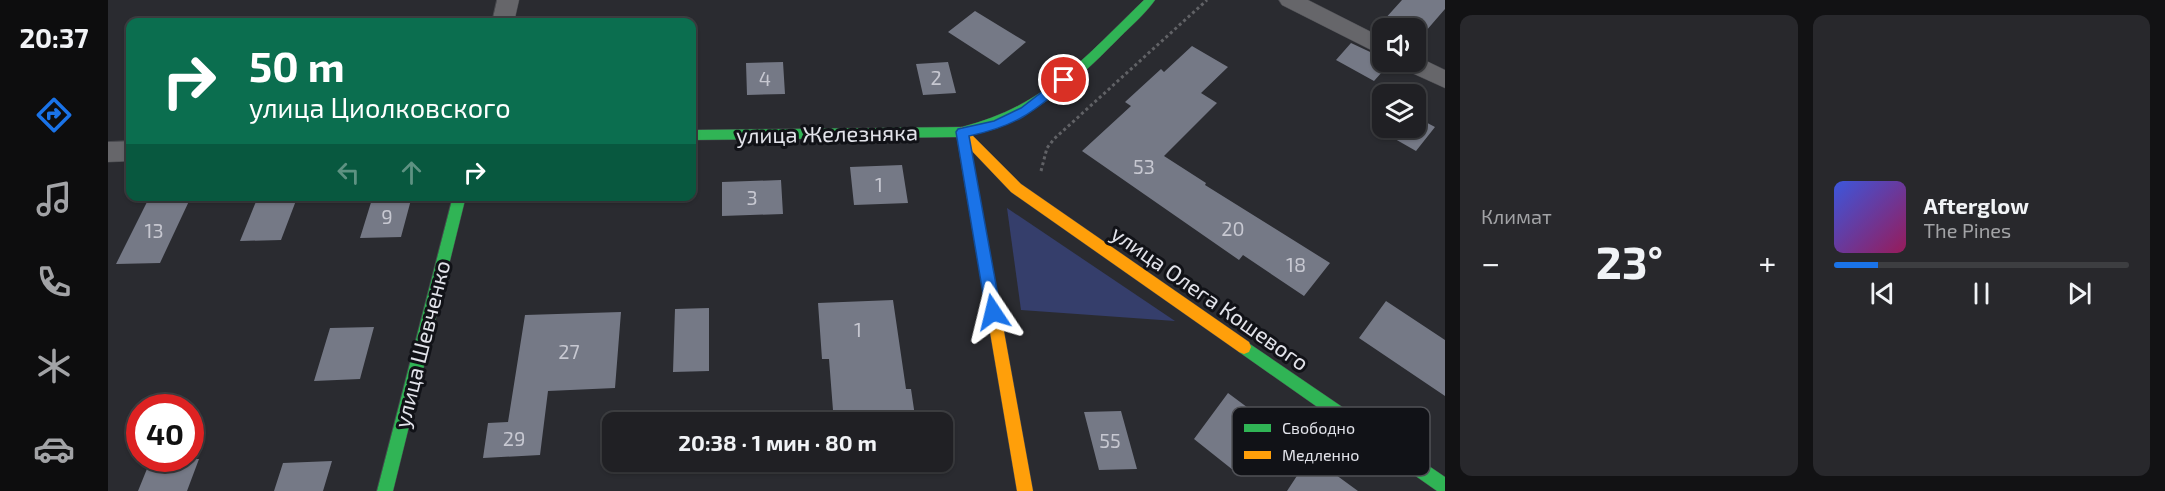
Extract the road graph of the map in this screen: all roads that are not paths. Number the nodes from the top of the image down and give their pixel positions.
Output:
1 (508, 0) edge
2 (1150, 0) edge
3 (1290, 0) edge
4 (504, 18) edge
5 (1372, 42) edge
6 (1426, 70) edge
7 (1445, 80) edge
8 (962, 132) junction
9 (696, 135) edge
10 (126, 151) edge
11 (108, 152) edge
12 (459, 201) edge
13 (1330, 407) edge
14 (1429, 476) edge
15 (1445, 487) edge
16 (385, 491) edge
17 (1025, 491) edge

1 - 4 street
2 - 8 street, улица Железняка
3 - 5 street
6 - 7 street
8 - 9 street, улица Железняка
8 - 13 street, улица Олега Кошевого
8 - 17 street
10 - 11 street
12 - 16 street, улица Шевченко
14 - 15 street, улица Олега Кошевого

